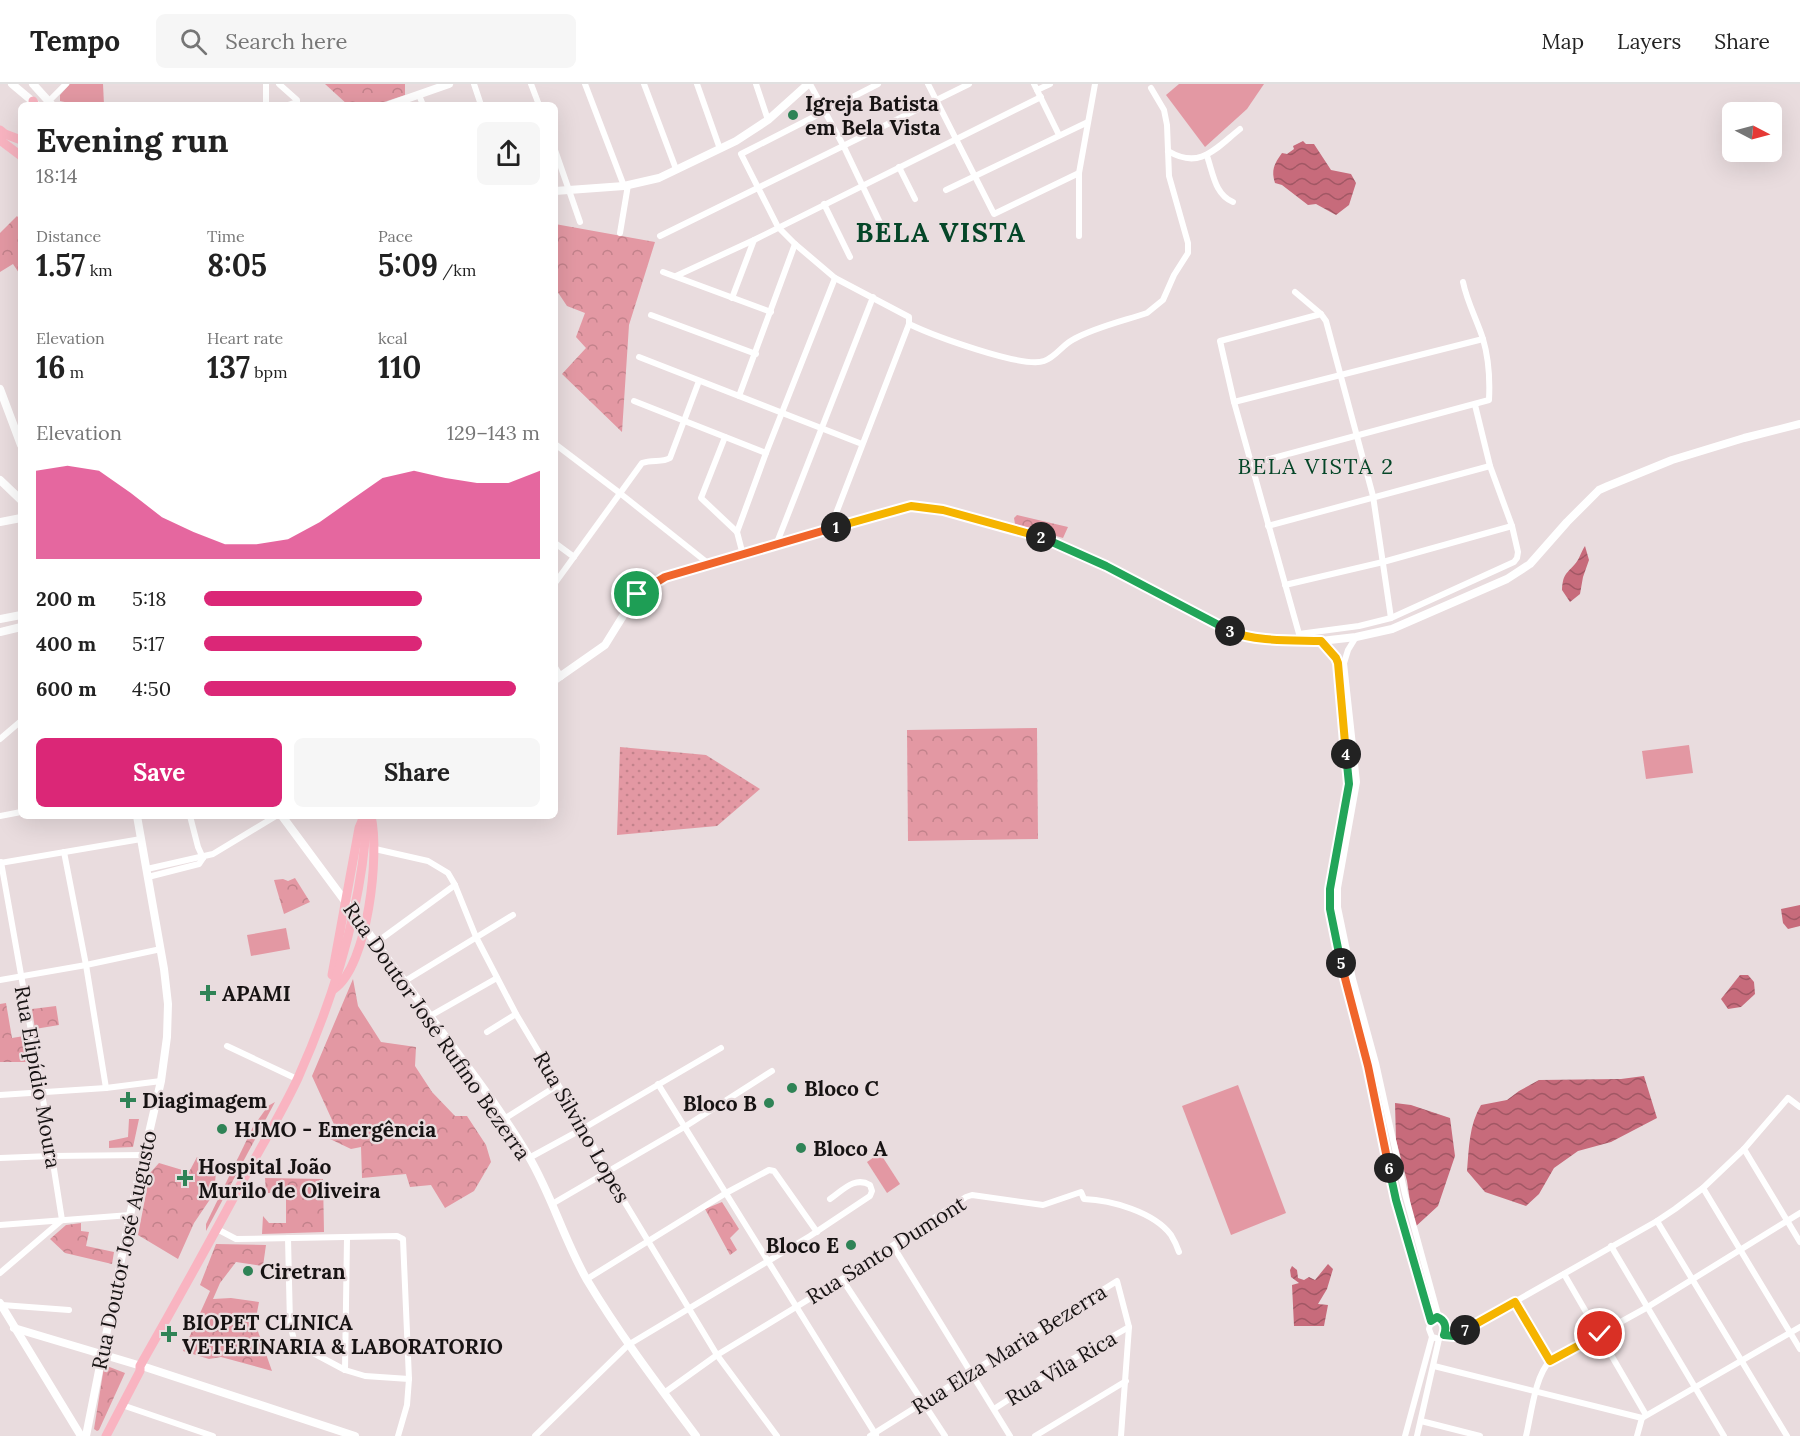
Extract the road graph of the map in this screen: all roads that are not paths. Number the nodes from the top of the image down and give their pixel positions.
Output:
1 (12, 84) edge
2 (33, 84) edge
3 (66, 84) edge
4 (266, 84) edge
5 (279, 84) edge
6 (449, 84) edge
7 (474, 84) edge
8 (531, 84) edge
9 (585, 84) edge
10 (644, 84) edge
11 (697, 84) edge
12 (756, 84) edge
13 (809, 84) edge
14 (878, 84) edge
15 (928, 84) edge
16 (969, 84) edge
17 (1050, 84) edge
18 (1095, 84) edge
19 (1036, 87) edge
20 (1151, 88) dead end
21 (419, 95) junction
22 (1041, 97) junction
23 (936, 100) junction
24 (34, 102) edge
25 (49, 102) edge
26 (51, 102) edge
27 (266, 102) edge
28 (297, 102) edge
29 (398, 102) edge
30 (422, 102) edge
31 (481, 102) edge
32 (538, 102) edge
33 (825, 110) junction
34 (768, 120) junction
35 (1088, 122) junction
36 (1240, 129) dead end
37 (18, 132) edge
38 (2, 135) edge
39 (1059, 135) junction
40 (18, 139) edge
41 (955, 139) junction
42 (844, 147) junction
43 (720, 149) junction
44 (1168, 151) junction
45 (18, 153) edge
46 (1207, 156) junction
47 (558, 158) edge
48 (899, 166) junction
49 (676, 169) junction
50 (1079, 173) junction
51 (975, 177) junction
52 (626, 185) junction
53 (861, 186) junction
54 (758, 188) junction
55 (569, 189) junction
56 (558, 190) edge
57 (946, 190) dead end
58 (915, 199) dead end
59 (1233, 202) dead end
60 (824, 204) junction
61 (580, 222) dead end
62 (778, 227) junction
63 (883, 229) dead end
64 (621, 233) dead end
65 (660, 236) dead end
66 (1079, 236) dead end
67 (754, 240) junction
68 (795, 244) junction
69 (850, 257) dead end
70 (663, 272) dead end
71 (676, 276) junction
72 (835, 278) junction
73 (1463, 282) dead end
74 (1294, 292) dead end
75 (873, 297) junction
76 (732, 298) junction
77 (771, 312) junction
78 (1321, 314) junction
79 (651, 315) dead end
80 (909, 324) junction
81 (1483, 339) junction
82 (756, 354) junction
83 (639, 357) dead end
84 (1341, 374) junction
85 (699, 381) junction
86 (0, 389) edge
87 (739, 396) junction
88 (634, 401) dead end
89 (1234, 402) junction
90 (1475, 405) junction
91 (782, 412) junction
92 (683, 420) junction
93 (1800, 424) edge
94 (822, 428) junction
95 (1358, 435) junction
96 (18, 437) edge
97 (725, 437) junction
98 (862, 444) junction
99 (558, 445) edge
100 (766, 453) junction
101 (1251, 464) junction
102 (1490, 466) junction
103 (0, 480) edge
104 (621, 494) junction
105 (1373, 496) junction
106 (18, 497) edge
107 (18, 519) edge
108 (0, 522) edge
109 (1268, 526) junction
110 (1512, 526) junction
111 (830, 529) junction
112 (737, 532) junction
113 (558, 545) edge
114 (776, 545) junction
115 (743, 555) junction
116 (574, 557) junction
117 (1383, 562) junction
118 (709, 564) junction
119 (558, 579) edge
120 (1285, 585) junction
121 (18, 616) edge
122 (1391, 618) junction
123 (0, 619) edge
124 (18, 628) edge
125 (0, 632) edge
126 (1300, 637) junction
127 (1356, 637) junction
128 (1321, 641) junction
129 (558, 678) edge
130 (18, 724) edge
131 (0, 739) edge
132 (18, 813) edge
133 (0, 816) edge
134 (138, 819) edge
135 (191, 819) edge
136 (271, 819) edge
137 (284, 819) edge
138 (366, 819) edge
139 (367, 819) edge
140 (368, 819) edge
141 (141, 840) junction
142 (375, 849) junction
143 (64, 852) junction
144 (203, 858) junction
145 (0, 863) edge
146 (148, 873) junction
147 (455, 885) junction
148 (347, 904) junction
149 (513, 915) dead end
150 (364, 925) junction
151 (476, 937) junction
152 (377, 942) junction
153 (161, 949) junction
154 (87, 965) junction
155 (20, 976) junction
156 (497, 978) junction
157 (0, 980) edge
158 (405, 981) junction
159 (334, 989) junction
160 (327, 1004) junction
161 (516, 1014) junction
162 (430, 1016) junction
163 (487, 1032) dead end
164 (227, 1046) dead end
165 (721, 1048) dead end
166 (772, 1071) dead end
167 (297, 1079) junction
168 (161, 1082) junction
169 (558, 1084) junction
170 (658, 1084) junction
171 (106, 1088) junction
172 (42, 1093) junction
173 (0, 1095) edge
174 (1800, 1107) edge
175 (504, 1119) junction
176 (686, 1126) junction
177 (585, 1128) junction
178 (1744, 1149) junction
179 (51, 1155) junction
180 (143, 1155) junction
181 (0, 1158) edge
182 (529, 1158) junction
183 (607, 1173) junction
184 (1703, 1188) junction
185 (726, 1193) junction
186 (830, 1198) dead end
187 (552, 1204) junction
188 (1800, 1213) edge
189 (130, 1215) junction
190 (62, 1220) junction
191 (1657, 1221) junction
192 (1787, 1221) junction
193 (0, 1225) edge
194 (217, 1229) junction
195 (817, 1232) junction
196 (288, 1238) junction
197 (347, 1238) junction
198 (647, 1241) junction
199 (1800, 1242) edge
200 (893, 1246) junction
201 (1611, 1246) junction
202 (1740, 1251) junction
203 (1179, 1252) dead end
204 (0, 1261) edge
205 (769, 1261) junction
206 (2, 1271) edge
207 (1564, 1274) junction
208 (843, 1278) junction
209 (587, 1279) junction
210 (1693, 1280) junction
211 (1515, 1302) junction
212 (1, 1304) edge
213 (795, 1307) junction
214 (689, 1308) junction
215 (1646, 1308) junction
216 (69, 1310) dead end
217 (1439, 1318) junction
218 (1431, 1321) junction
219 (1128, 1327) junction
220 (1800, 1327) edge
221 (14, 1328) junction
222 (1790, 1333) junction
223 (1600, 1334) junction
224 (1432, 1337) junction
225 (1442, 1337) junction
226 (628, 1345) junction
227 (1800, 1349) edge
228 (102, 1354) junction
229 (717, 1354) junction
230 (1550, 1361) junction
231 (1743, 1361) junction
232 (140, 1366) junction
233 (1434, 1366) junction
234 (345, 1370) junction
235 (972, 1372) junction
236 (409, 1379) junction
237 (1126, 1381) junction
238 (1695, 1388) junction
239 (1536, 1392) junction
240 (664, 1393) junction
241 (924, 1403) junction
242 (122, 1406) junction
243 (994, 1409) junction
244 (1644, 1416) junction
245 (1421, 1421) junction
246 (874, 1435) edge
247 (81, 1436) edge
248 (86, 1436) edge
249 (102, 1436) edge
250 (106, 1436) edge
251 (213, 1436) edge
252 (353, 1436) edge
253 (398, 1436) edge
254 (535, 1436) edge
255 (696, 1436) edge
256 (777, 1436) edge
257 (945, 1436) edge
258 (1010, 1436) edge
259 (1035, 1436) edge
260 (1121, 1436) edge
261 (1405, 1436) edge
262 (1417, 1436) edge
263 (1480, 1436) edge
264 (1526, 1436) edge
265 (1637, 1436) edge
266 (1724, 1436) edge
267 (1787, 1436) edge

1 - 24 main road
2 - 25 main road
3 - 26 street
4 - 27 street
5 - 28 street
6 - 21 street
7 - 31 street
8 - 32 street
9 - 52 street
10 - 49 street
11 - 43 street
12 - 34 street
13 - 33 street
13 - 34 street
14 - 33 street
15 - 23 street
16 - 23 street
17 - 19 street
18 - 35 street
19 - 22 street
20 - 44 street
21 - 29 street
21 - 30 street
22 - 39 street
22 - 41 street
23 - 41 street
23 - 42 street
33 - 42 street
33 - 54 street
34 - 43 street
35 - 39 street
35 - 50 street
36 - 46 street
37 - 38 main road
38 - 40 main road
38 - 45 main road
39 - 51 street
41 - 48 street
41 - 51 street
42 - 53 street
42 - 54 street
43 - 49 street
44 - 46 street
44 - 80 street
46 - 59 street
47 - 55 street
48 - 53 street
48 - 58 street
49 - 52 street
50 - 51 street
50 - 66 street
51 - 57 street
52 - 55 street
52 - 64 street
53 - 60 street
53 - 63 street
54 - 62 street
54 - 65 street
55 - 56 street
55 - 61 street
60 - 62 street
60 - 69 street
62 - 67 street
62 - 68 street
67 - 71 street
67 - 76 street
68 - 72 street
68 - 77 street
70 - 71 street
71 - 76 street
72 - 75 street
72 - 91 street
73 - 81 street
74 - 78 street
75 - 80 street
75 - 94 street
76 - 77 street
77 - 82 street
78 - 84 street
78 - 89 street
79 - 82 street
80 - 98 street
81 - 84 street
81 - 90 street
82 - 87 street
83 - 85 street
84 - 89 street
84 - 95 street
85 - 87 street
85 - 92 street
86 - 96 main road
87 - 91 street
88 - 92 street
89 - 101 street
90 - 95 street
90 - 102 street
91 - 94 street
91 - 100 street
92 - 97 street
92 - 104 street
93 - 127 street
94 - 98 street
94 - 114 street
95 - 101 street
95 - 105 street
97 - 100 street
97 - 112 street
98 - 111 street
99 - 104 street
100 - 112 street
101 - 109 street
102 - 105 street
102 - 110 street
103 - 106 main road
104 - 116 street
104 - 118 street
105 - 109 street
105 - 117 street
107 - 108 street
109 - 120 street
110 - 117 street
110 - 122 street
111 - 114 street
111 - 126 street
112 - 115 street
113 - 116 street
114 - 115 street
115 - 118 street
116 - 119 street
117 - 120 street
117 - 122 street
118 - 129 street
120 - 126 street
121 - 123 main road
122 - 126 street
124 - 125 main road
126 - 128 street
127 - 128 street
127 - 217 street
128 - 218 street
130 - 131 street
132 - 133 street
134 - 141 main road, Rua Doutor José Augusto
135 - 144 street
136 - 144 street
137 - 148 main road, Rua Doutor José Rufino Bezerra
138 - 148 main road
139 - 159 main road
140 - 142 main road
141 - 143 street
141 - 146 main road, Rua Doutor José Augusto
142 - 147 street, Rua Silvino Lopes
142 - 150 main road
143 - 145 street
143 - 154 street
144 - 146 street
145 - 155 street, Rua Elipídio Moura
146 - 153 main road, Rua Doutor José Augusto
147 - 151 street, Rua Silvino Lopes
147 - 152 street
148 - 150 main road, Rua Doutor José Rufino Bezerra
148 - 160 main road
149 - 151 street
150 - 152 main road, Rua Doutor José Rufino Bezerra
150 - 159 main road
151 - 156 street, Rua Silvino Lopes
151 - 158 street
152 - 158 main road, Rua Doutor José Rufino Bezerra
153 - 154 street
153 - 168 main road, Rua Doutor José Augusto
154 - 155 street
154 - 171 street
155 - 157 street
155 - 172 street, Rua Elipídio Moura
156 - 161 street, Rua Silvino Lopes
156 - 162 street
158 - 162 main road, Rua Doutor José Rufino Bezerra
159 - 160 main road
160 - 167 main road
161 - 163 street
161 - 169 street, Rua Silvino Lopes
162 - 175 main road, Rua Doutor José Rufino Bezerra
164 - 167 street
165 - 170 street
166 - 176 street
167 - 194 main road
168 - 171 street
168 - 180 main road, Rua Doutor José Augusto
169 - 175 street
169 - 177 street, Rua Silvino Lopes
170 - 176 street
170 - 177 street
171 - 172 street
172 - 173 street
172 - 179 street, Rua Elipídio Moura
174 - 178 street
175 - 182 main road, Rua Doutor José Rufino Bezerra
176 - 183 street
176 - 185 street
177 - 182 street
177 - 183 street, Rua Silvino Lopes
178 - 184 street
178 - 192 street
179 - 180 street
179 - 181 street
179 - 190 street, Rua Elipídio Moura
180 - 189 main road, Rua Doutor José Augusto
182 - 187 main road, Rua Doutor José Rufino Bezerra
183 - 187 street
183 - 198 street, Rua Silvino Lopes
184 - 191 street
184 - 202 street
185 - 195 street
185 - 198 street
185 - 205 street
186 - 195 street
187 - 209 main road, Rua Doutor José Rufino Bezerra
188 - 192 street
189 - 190 street
189 - 228 main road, Rua Doutor José Augusto
190 - 193 street
190 - 206 street
191 - 201 street
191 - 210 street
192 - 199 street
192 - 202 street
194 - 196 street
194 - 232 main road
195 - 205 street
196 - 197 street
196 - 234 street
197 - 234 street
197 - 236 street
198 - 209 street
198 - 214 street, Rua Silvino Lopes
200 - 203 street, Rua Santo Dumont
200 - 208 street, Rua Santo Dumont
200 - 235 street
201 - 207 street
201 - 215 street
202 - 210 street
202 - 222 street
204 - 206 street
205 - 213 street
205 - 214 street
207 - 211 street
207 - 223 street
208 - 213 street, Rua Santo Dumont
208 - 241 street
209 - 226 main road, Rua Doutor José Rufino Bezerra
210 - 215 street
210 - 231 street
211 - 225 street
211 - 230 street
212 - 216 street
212 - 221 street
213 - 229 street, Rua Santo Dumont
213 - 246 street
214 - 226 street
214 - 229 street, Rua Silvino Lopes
215 - 223 street
215 - 238 street
217 - 218 street
217 - 225 street
218 - 224 street
219 - 235 street, Rua Elza Maria Bezerra
219 - 237 street
219 - 243 street, Rua Vila Rica
220 - 222 street
221 - 228 street
221 - 247 street
222 - 227 street
222 - 231 street
223 - 230 street
223 - 244 street
224 - 225 street
224 - 261 street
225 - 233 street
226 - 240 main road, Rua Doutor José Rufino Bezerra
226 - 254 street
228 - 232 street
228 - 248 main road, Rua Doutor José Augusto
229 - 240 street, Rua Santo Dumont
229 - 256 street, Rua Silvino Lopes
230 - 239 street
231 - 238 street
231 - 267 street
232 - 242 main road
232 - 249 main road
232 - 252 street
233 - 239 street
233 - 245 street
234 - 236 street
235 - 241 street, Rua Elza Maria Bezerra
235 - 243 street
236 - 253 street
237 - 259 street
237 - 260 street
238 - 244 street
238 - 266 street
239 - 244 street
239 - 264 street
240 - 255 main road, Rua Doutor José Rufino Bezerra
241 - 246 street, Rua Elza Maria Bezerra
241 - 257 street
242 - 250 main road
242 - 251 street
243 - 258 street
244 - 265 street
245 - 262 street
245 - 263 street

